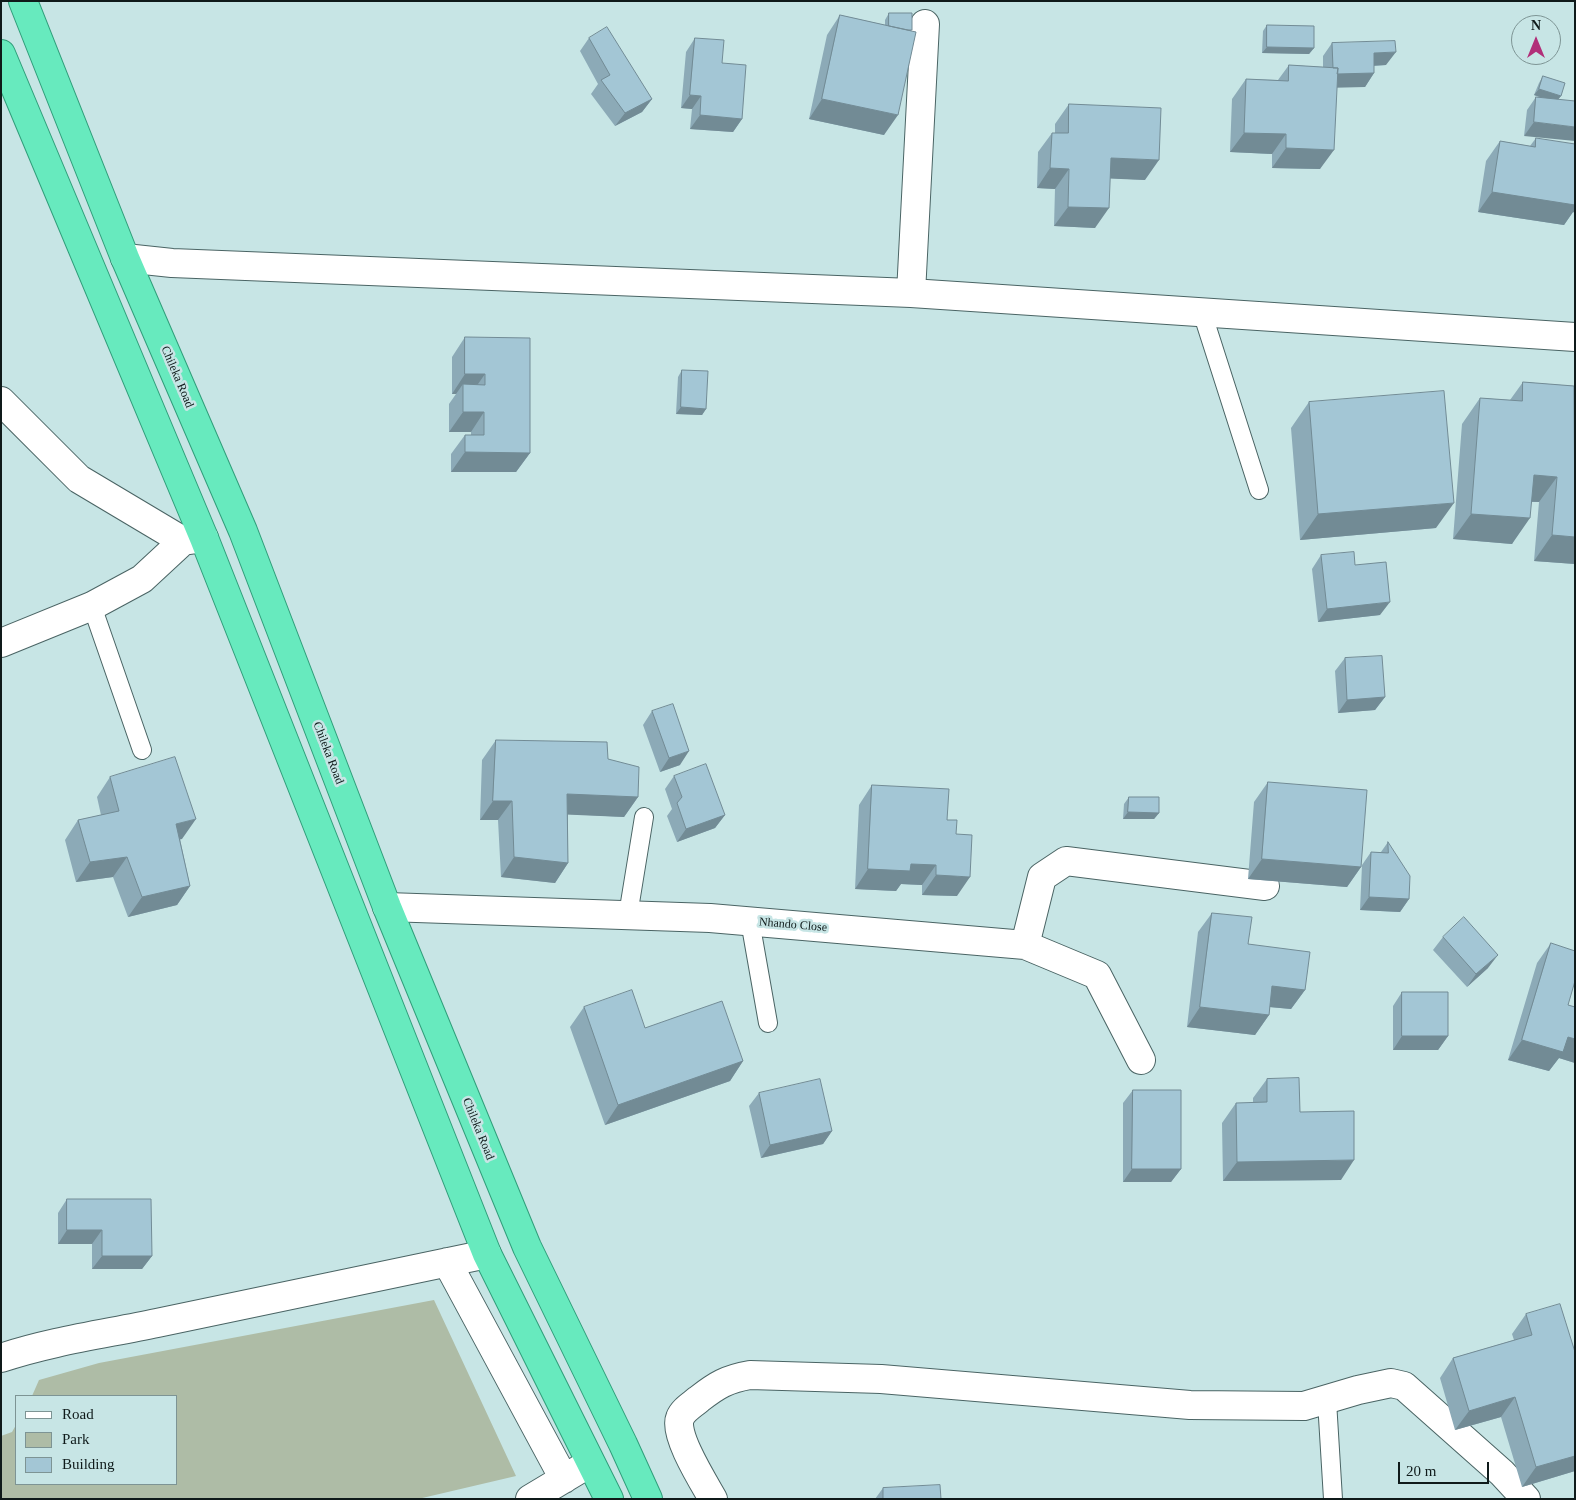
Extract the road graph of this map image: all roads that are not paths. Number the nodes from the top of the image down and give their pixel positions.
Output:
1 (23, 1) edge
2 (925, 24) dead end
3 (1, 54) edge
4 (125, 258) junction
5 (911, 293) junction
6 (1202, 312) junction
7 (1575, 336) edge
8 (1, 401) edge
9 (1259, 490) dead end
10 (193, 540) junction
11 (92, 606) junction
12 (1, 643) edge
13 (142, 750) dead end
14 (644, 817) dead end
15 (1265, 886) dead end
16 (387, 907) junction
17 (628, 915) junction
18 (750, 921) junction
19 (1025, 945) junction
20 (768, 1023) dead end
21 (1141, 1060) dead end
22 (487, 1254) junction
23 (447, 1262) junction
24 (1, 1358) edge
25 (1327, 1401) junction
26 (590, 1463) junction
27 (564, 1479) junction
28 (530, 1499) edge
29 (609, 1499) edge
30 (648, 1499) edge
31 (713, 1499) edge
32 (1333, 1499) edge
33 (1526, 1499) edge

1 - 4 highway, Chileka Road
2 - 5 street
3 - 10 highway
4 - 5 street
4 - 16 highway, Chileka Road
5 - 6 street
6 - 7 street
6 - 9 lane
8 - 10 street
10 - 11 street
10 - 22 highway
11 - 12 street
11 - 13 lane
14 - 17 lane
15 - 19 street
16 - 17 street, Nhando Close
16 - 30 highway, Chileka Road
17 - 18 street, Nhando Close
18 - 19 street, Nhando Close
18 - 20 lane
19 - 21 street, Nhando Close
22 - 23 street
22 - 26 highway
23 - 24 street
23 - 27 street
25 - 31 street
25 - 32 lane
25 - 33 street
26 - 27 street
26 - 29 highway
27 - 28 street

